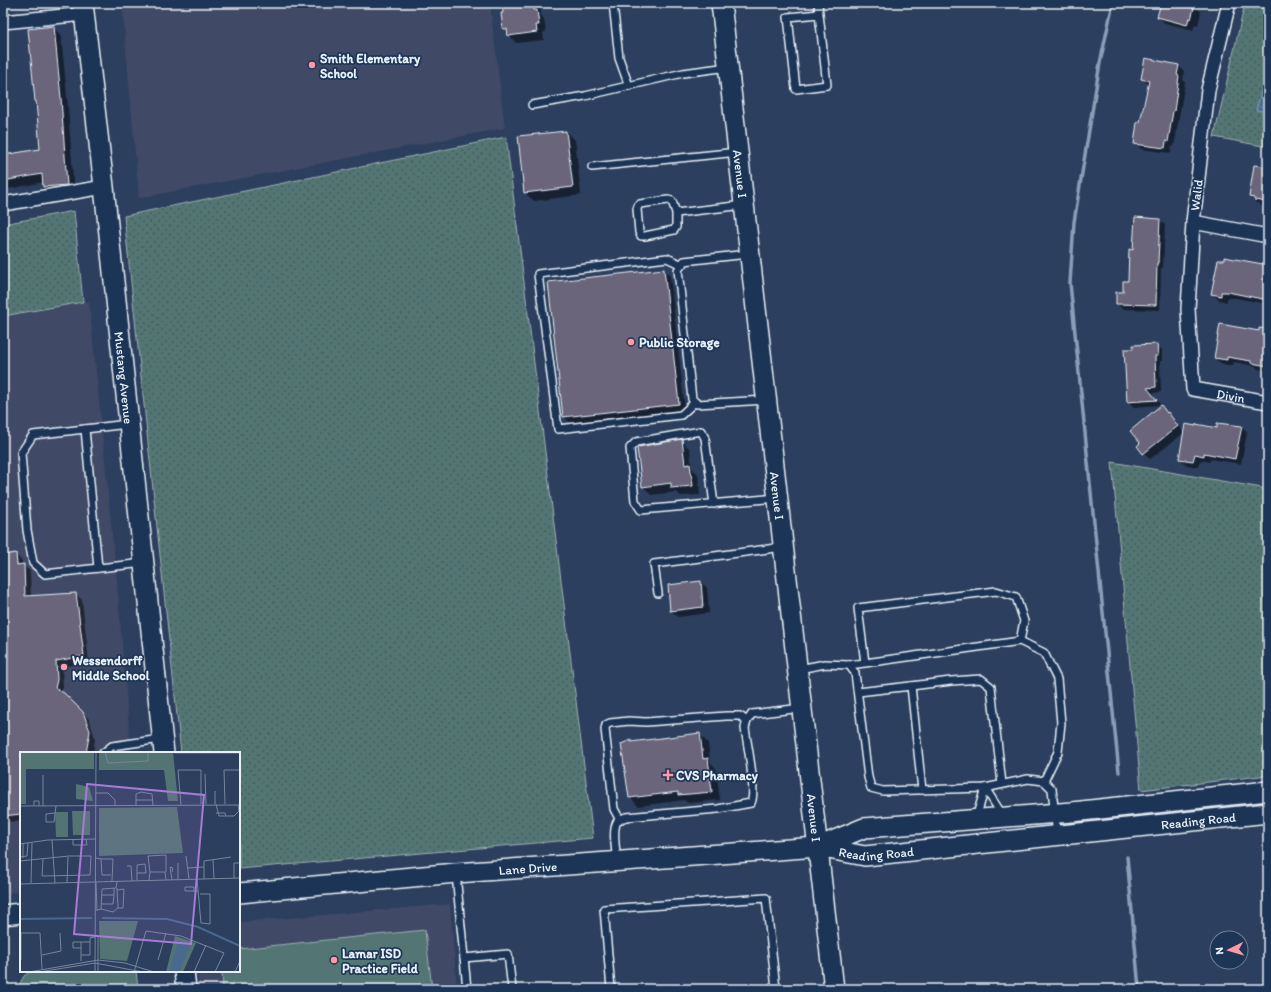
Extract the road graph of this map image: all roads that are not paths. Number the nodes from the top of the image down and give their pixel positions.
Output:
1 (613, 3) edge
2 (720, 3) edge
3 (818, 3) edge
4 (1229, 3) edge
5 (83, 8) edge
6 (819, 14) junction
7 (3, 22) edge
8 (728, 67) junction
9 (629, 86) junction
10 (532, 105) dead end
11 (738, 152) junction
12 (592, 167) dead end
13 (104, 187) junction
14 (3, 204) edge
15 (744, 205) junction
16 (676, 213) junction
17 (1193, 222) junction
18 (1268, 236) edge
19 (750, 254) junction
20 (682, 265) junction
21 (1193, 389) joint
22 (766, 400) junction
23 (695, 402) junction
24 (1268, 402) edge
25 (129, 424) junction
26 (85, 429) junction
27 (778, 498) junction
28 (714, 504) junction
29 (783, 547) junction
30 (144, 563) junction
31 (98, 568) junction
32 (658, 593) dead end
33 (1020, 641) junction
34 (865, 663) junction
35 (849, 665) junction
36 (797, 669) junction
37 (911, 686) junction
38 (858, 692) junction
39 (802, 708) junction
40 (747, 721) junction
41 (164, 746) edge
42 (104, 752) edge
43 (1044, 781) junction
44 (1002, 784) junction
45 (985, 788) junction
46 (922, 790) junction
47 (1263, 792) edge
48 (1055, 813) junction
49 (1264, 814) edge
50 (1004, 817) junction
51 (976, 819) junction
52 (620, 820) junction
53 (1057, 836) junction
54 (818, 847) junction
55 (617, 862) junction
56 (456, 873) junction
57 (240, 893) edge
58 (20, 913) edge
59 (3, 915) edge
60 (464, 958) junction
61 (184, 972) edge
62 (186, 989) edge
63 (467, 989) edge
64 (512, 989) edge
65 (612, 989) edge
66 (776, 989) edge
67 (834, 989) edge

1 - 9 lane
2 - 8 main road, Avenue I
3 - 6 lane
4 - 17 street, Walid
5 - 7 street
5 - 13 main road, Mustang Avenue
6 - 6 lane
8 - 9 lane
8 - 11 main road, Avenue I
9 - 10 lane
11 - 12 lane
11 - 15 main road, Avenue I
13 - 14 street
13 - 25 main road, Mustang Avenue
15 - 16 lane
15 - 19 main road, Avenue I
16 - 16 lane
17 - 18 street
17 - 21 street, Walid
19 - 20 lane
19 - 22 main road, Avenue I
20 - 23 lane
20 - 23 lane
21 - 24 street, Divin
22 - 23 lane
22 - 27 main road, Avenue I
25 - 26 lane
25 - 30 main road, Mustang Avenue
26 - 31 lane
26 - 31 lane
27 - 28 lane
27 - 29 main road, Avenue I
28 - 28 lane
29 - 32 lane
29 - 36 main road, Avenue I
30 - 31 lane
30 - 41 main road, Mustang Avenue
33 - 34 lane
33 - 34 lane
33 - 43 lane
34 - 35 lane
35 - 36 lane
35 - 38 lane
36 - 39 main road, Avenue I
37 - 38 lane
37 - 44 lane
37 - 46 lane
38 - 46 lane
39 - 40 lane
39 - 54 main road, Avenue I
40 - 52 lane
40 - 52 lane
41 - 42 lane
43 - 44 lane
43 - 48 lane
44 - 45 lane
45 - 46 lane
45 - 50 lane
45 - 51 lane
47 - 48 main road, Reading Road
47 - 49 main road
48 - 50 main road, Reading Road
48 - 53 lane
49 - 53 main road, Reading Road
50 - 51 main road, Reading Road
51 - 54 main road, Reading Road
52 - 55 lane
53 - 54 main road, Reading Road
54 - 55 main road, Lane Drive
54 - 67 main road, Avenue I
55 - 56 main road, Lane Drive
56 - 57 main road, Lane Drive
56 - 60 lane
58 - 59 main road
60 - 63 lane
60 - 64 lane
61 - 62 main road
65 - 66 lane

